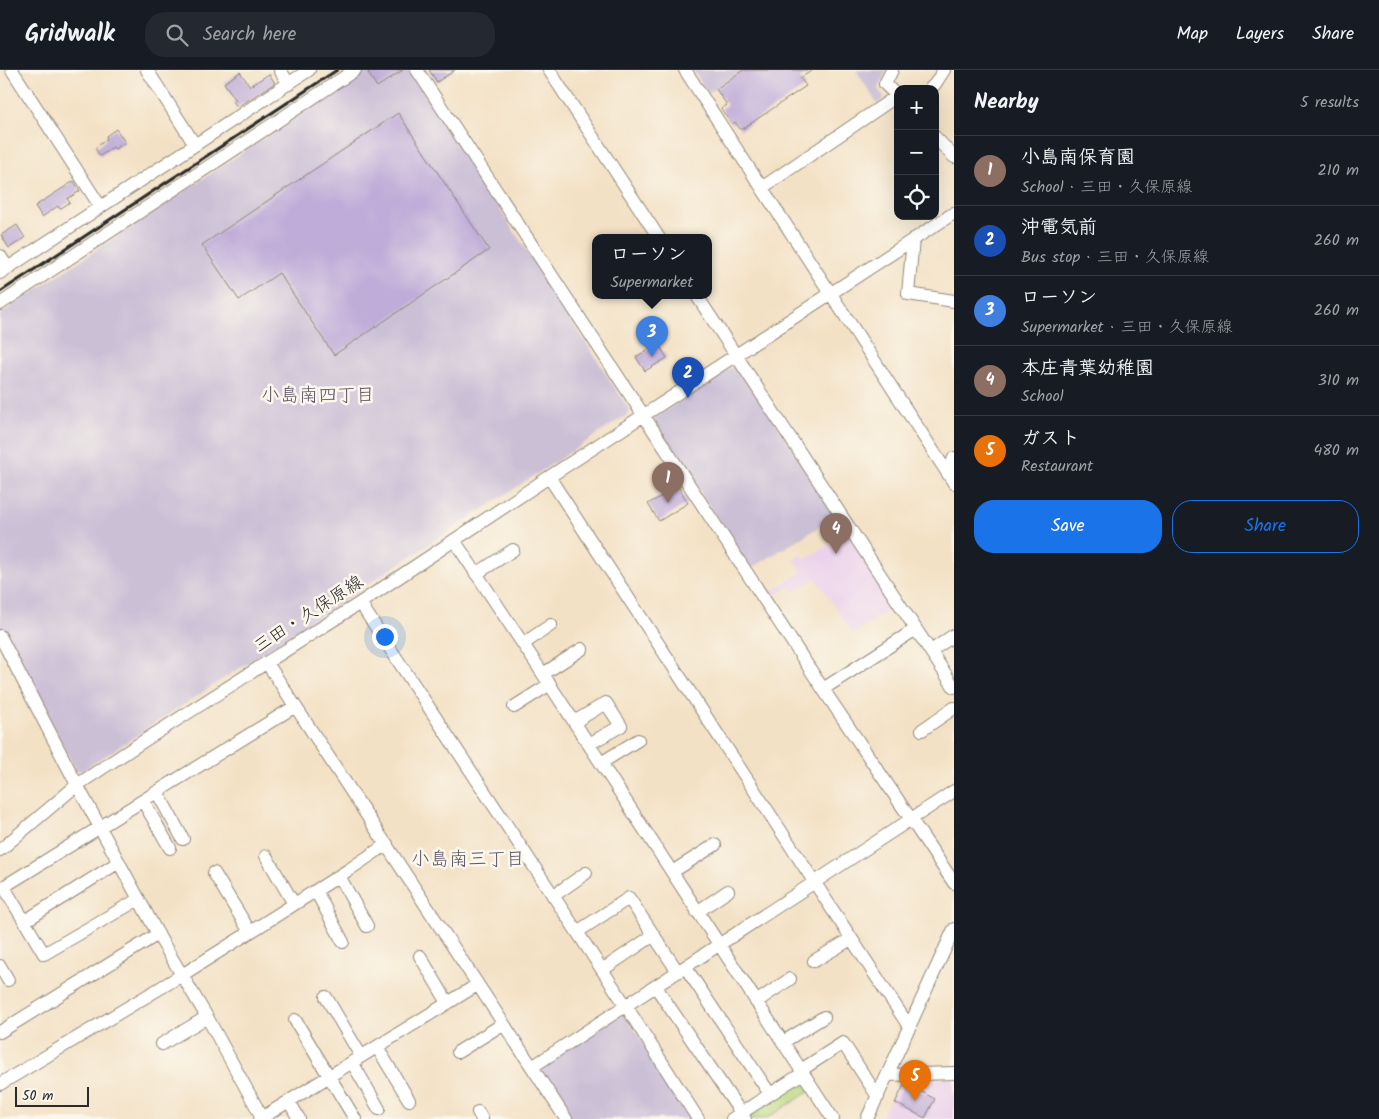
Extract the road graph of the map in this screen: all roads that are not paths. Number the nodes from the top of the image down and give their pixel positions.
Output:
1 (12, 70) edge
2 (147, 70) edge
3 (280, 70) edge
4 (309, 70) edge
5 (355, 70) edge
6 (417, 70) edge
7 (548, 70) edge
8 (685, 70) edge
9 (892, 70) edge
10 (944, 70) edge
11 (289, 84) junction
12 (934, 85) edge
13 (894, 94) edge
14 (894, 99) edge
15 (939, 140) edge
16 (194, 145) junction
17 (954, 157) edge
18 (762, 187) junction
19 (100, 206) junction
20 (954, 213) edge
21 (656, 234) edge
22 (913, 239) junction
23 (0, 256) edge
24 (4, 270) edge
25 (830, 294) junction
26 (699, 299) edge
27 (954, 301) edge
28 (0, 304) edge
29 (736, 355) junction
30 (643, 416) junction
31 (954, 458) edge
32 (550, 477) junction
33 (951, 478) edge
34 (454, 540) junction
35 (513, 550) dead end
36 (476, 574) junction
37 (360, 603) junction
38 (551, 625) dead end
39 (916, 629) junction
40 (954, 635) edge
41 (1, 642) edge
42 (523, 644) junction
43 (582, 649) dead end
44 (931, 651) junction
45 (267, 663) junction
46 (546, 679) junction
47 (954, 687) edge
48 (823, 689) junction
49 (294, 707) junction
50 (514, 707) dead end
51 (954, 708) edge
52 (574, 722) junction
53 (922, 730) dead end
54 (638, 740) dead end
55 (589, 744) junction
56 (601, 763) junction
57 (77, 785) junction
58 (954, 791) edge
59 (158, 792) junction
60 (143, 800) junction
61 (912, 821) junction
62 (100, 827) junction
63 (184, 839) dead end
64 (387, 844) junction
65 (715, 845) dead end
66 (170, 848) dead end
67 (0, 850) edge
68 (266, 856) dead end
69 (119, 862) junction
70 (214, 872) dead end
71 (672, 872) junction
72 (586, 873) dead end
73 (339, 876) junction
74 (814, 883) junction
75 (954, 883) edge
76 (2, 888) edge
77 (316, 891) junction
78 (728, 891) dead end
79 (553, 896) junction
80 (139, 899) junction
81 (294, 904) junction
82 (697, 912) junction
83 (25, 921) junction
84 (367, 926) dead end
85 (954, 929) edge
86 (250, 932) junction
87 (577, 932) junction
88 (158, 934) junction
89 (654, 935) junction
90 (851, 939) junction
91 (343, 942) dead end
92 (720, 946) junction
93 (420, 956) dead end
94 (814, 961) dead end
95 (0, 966) edge
96 (602, 970) junction
97 (682, 970) junction
98 (182, 975) junction
99 (790, 979) dead end
100 (8, 980) dead end
101 (477, 985) junction
102 (656, 987) junction
103 (326, 997) dead end
104 (756, 1002) junction
105 (448, 1003) junction
106 (626, 1006) junction
107 (207, 1017) junction
108 (824, 1017) dead end
109 (295, 1020) dead end
110 (503, 1024) junction
111 (910, 1028) junction
112 (0, 1032) edge
113 (783, 1042) junction
114 (162, 1044) dead end
115 (377, 1047) junction
116 (458, 1052) dead end
117 (356, 1059) junction
118 (532, 1067) junction
119 (802, 1071) junction
120 (954, 1073) edge
121 (888, 1075) junction
122 (329, 1076) junction
123 (0, 1084) edge
124 (770, 1094) junction
125 (878, 1097) junction
126 (409, 1100) dead end
127 (289, 1101) junction
128 (380, 1109) dead end
129 (739, 1117) edge
130 (262, 1118) edge
131 (299, 1119) edge
132 (356, 1119) edge
133 (566, 1119) edge
134 (698, 1119) edge
135 (833, 1119) edge
136 (867, 1119) edge

1 - 19 street
2 - 16 street
3 - 11 street
4 - 11 street
5 - 28 street
6 - 30 street
7 - 21 street
8 - 18 street
9 - 13 street
10 - 12 street
11 - 16 street
14 - 18 street
15 - 17 street
16 - 19 street
18 - 25 street
19 - 24 street
20 - 22 street, 三田・久保原線
22 - 25 street, 三田・久保原線
22 - 27 street
23 - 24 street
25 - 29 street, 三田・久保原線
25 - 33 street
26 - 29 street
29 - 30 street, 三田・久保原線
29 - 39 street
30 - 32 street, 三田・久保原線
30 - 48 street
31 - 33 street
32 - 34 street, 三田・久保原線
32 - 74 street
34 - 36 street
34 - 37 street, 三田・久保原線
35 - 36 street
36 - 42 street
37 - 45 street, 三田・久保原線
37 - 79 street
38 - 42 street
39 - 44 street
39 - 48 street
40 - 44 street
41 - 57 street
42 - 46 street
43 - 46 street
44 - 47 street
45 - 49 street
45 - 57 street, 三田・久保原線
46 - 50 street
46 - 52 street
48 - 61 street
49 - 59 street
49 - 64 street
51 - 53 street
52 - 55 street
52 - 55 street
54 - 56 street
55 - 56 street
56 - 71 street
57 - 62 street
57 - 67 street, 三田・久保原線
58 - 61 street
59 - 60 street
59 - 63 street
60 - 62 street
60 - 66 street
61 - 74 street
61 - 75 street
62 - 69 street
62 - 76 street
64 - 73 street
64 - 101 street
65 - 71 street
68 - 81 street
69 - 80 street
69 - 83 street
70 - 86 street
71 - 82 street
72 - 79 street
73 - 77 street
73 - 84 street
74 - 90 street
74 - 92 street
76 - 83 street
77 - 81 street
77 - 91 street
78 - 82 street
79 - 87 street
80 - 83 street
80 - 88 street
81 - 86 street
82 - 92 street
85 - 111 street
86 - 98 street
87 - 89 street
87 - 96 street
88 - 98 street
88 - 112 street
89 - 96 street
89 - 97 street
90 - 94 street
90 - 111 street
92 - 97 street
92 - 104 street
93 - 105 street
95 - 100 street
96 - 106 street
97 - 102 street
97 - 124 street
98 - 107 street
98 - 123 street
99 - 104 street
101 - 105 street
101 - 110 street
102 - 106 street
102 - 129 street
103 - 117 street
104 - 113 street
105 - 115 street
106 - 118 street
106 - 134 street
107 - 114 street
107 - 130 street
108 - 113 street
109 - 122 street
110 - 116 street
110 - 118 street
111 - 121 street
113 - 119 street
115 - 117 street
115 - 126 street
117 - 122 street
117 - 128 street
118 - 133 street
119 - 124 street
119 - 125 street
119 - 135 street
120 - 121 street
121 - 125 street
122 - 127 street
122 - 132 street
124 - 129 street
125 - 136 street
127 - 130 street
127 - 131 street

